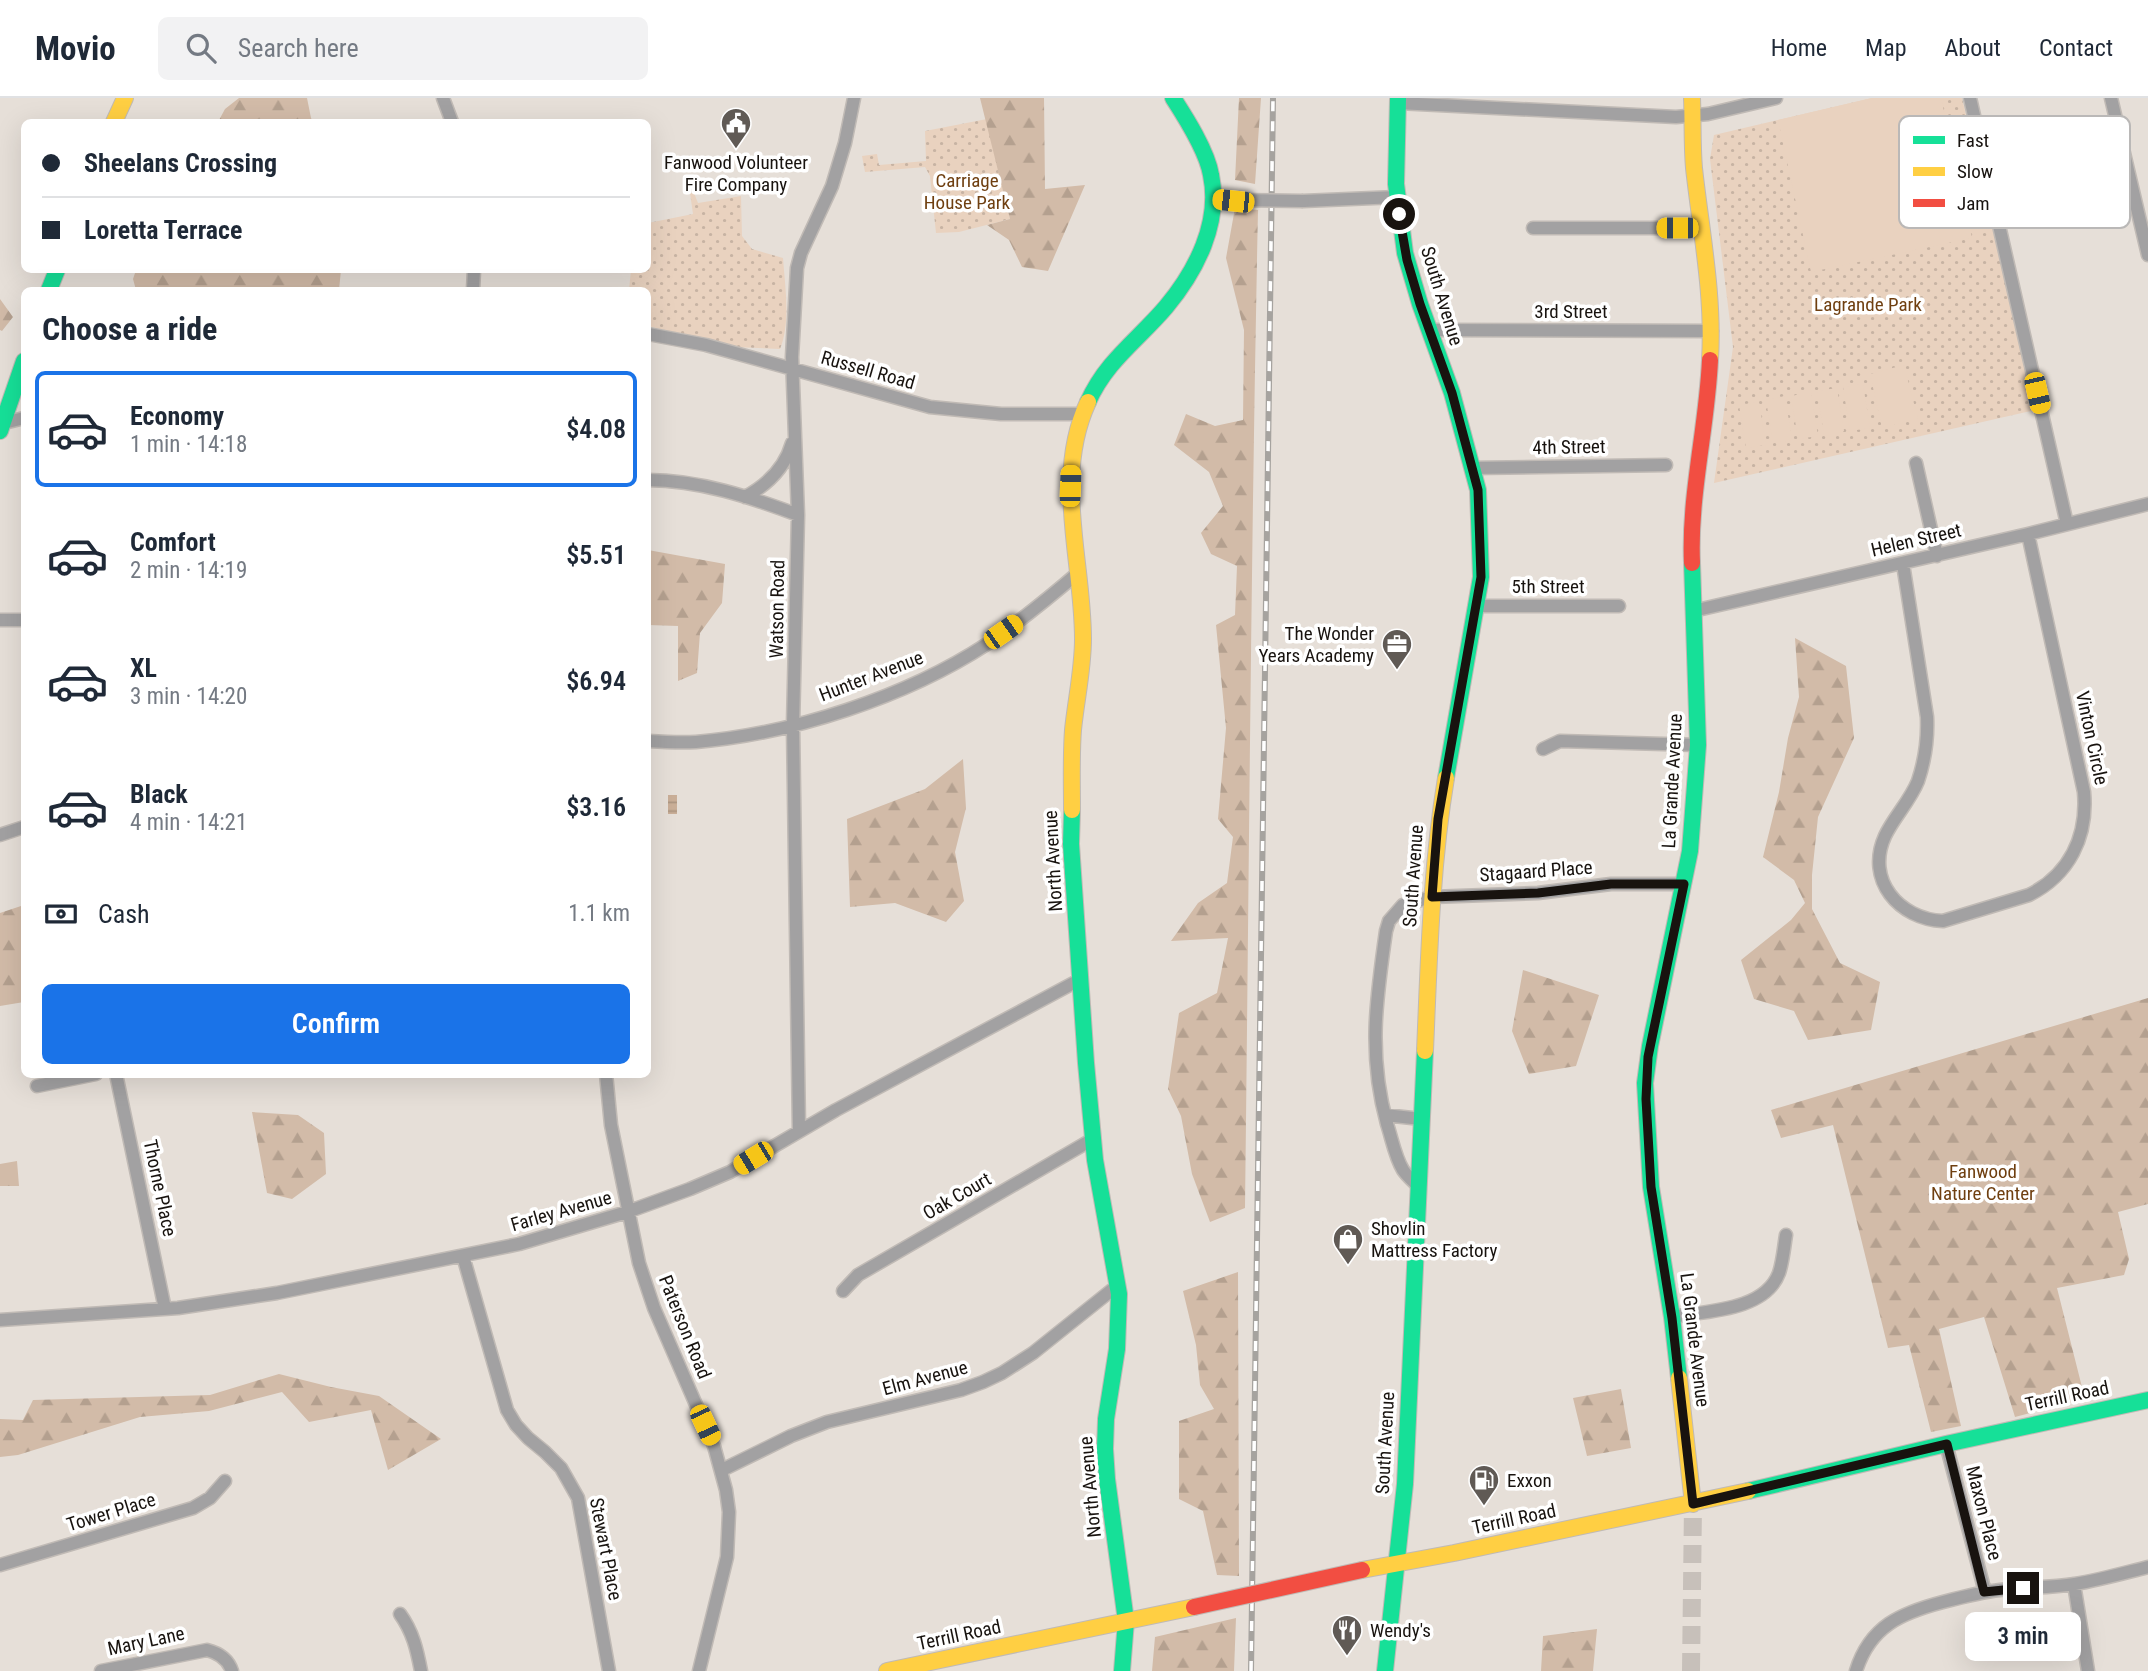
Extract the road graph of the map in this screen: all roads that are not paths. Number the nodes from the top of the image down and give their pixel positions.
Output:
1 (125, 98) edge
2 (443, 98) edge
3 (854, 98) edge
4 (1173, 98) edge
5 (1692, 98) edge
6 (1776, 98) edge
7 (1970, 98) edge
8 (2111, 98) edge
9 (1398, 101) edge
10 (1974, 116) edge
11 (2115, 116) edge
12 (1692, 117) junction
13 (115, 119) edge
14 (451, 119) edge
15 (2130, 179) edge
16 (1397, 197) junction
17 (1213, 198) junction
18 (1702, 228) junction
19 (2000, 228) edge
20 (1533, 229) dead end
21 (2148, 255) edge
22 (1429, 330) junction
23 (1712, 331) junction
24 (651, 335) edge
25 (792, 368) junction
26 (21, 369) edge
27 (1082, 414) junction
28 (21, 419) edge
29 (1, 426) edge
30 (794, 436) junction
31 (1916, 463) dead end
32 (1666, 466) dead end
33 (1472, 468) junction
34 (651, 480) edge
35 (746, 497) junction
36 (2148, 504) edge
37 (798, 515) junction
38 (2067, 524) junction
39 (2028, 534) junction
40 (1937, 556) junction
41 (1903, 564) junction
42 (1079, 572) junction
43 (1476, 606) junction
44 (1619, 606) dead end
45 (1693, 611) junction
46 (0, 620) edge
47 (21, 620) edge
48 (793, 725) junction
49 (651, 741) edge
50 (1698, 746) junction
51 (1543, 749) dead end
52 (21, 828) edge
53 (0, 835) edge
54 (1684, 884) junction
55 (1432, 897) junction
56 (1081, 979) junction
57 (76, 1078) edge
58 (118, 1078) edge
59 (606, 1078) edge
60 (37, 1086) dead end
61 (1385, 1115) junction
62 (1421, 1119) junction
63 (800, 1131) junction
64 (1093, 1139) junction
65 (1418, 1186) junction
66 (627, 1212) junction
67 (1786, 1235) dead end
68 (463, 1256) junction
69 (1118, 1285) junction
70 (843, 1291) dead end
71 (165, 1309) junction
72 (1672, 1318) junction
73 (0, 1320) edge
74 (2148, 1400) edge
75 (1947, 1444) junction
76 (722, 1470) junction
77 (225, 1481) dead end
78 (1693, 1504) junction
79 (1397, 1562) junction
80 (0, 1565) edge
81 (2148, 1567) edge
82 (2074, 1584) junction
83 (1984, 1592) junction
84 (400, 1614) dead end
85 (1126, 1621) junction
86 (915, 1668) edge
87 (101, 1671) edge
88 (232, 1671) edge
89 (421, 1671) edge
90 (609, 1671) edge
91 (699, 1671) edge
92 (887, 1671) edge
93 (1122, 1671) edge
94 (1384, 1671) edge
95 (1856, 1671) edge
96 (2088, 1671) edge

1 - 13 street
2 - 14 street
3 - 25 street, Watson Road
4 - 17 street, North Avenue
5 - 12 street, La Grande Avenue
6 - 12 street
7 - 10 street
8 - 11 street
9 - 12 street
9 - 16 street, South Avenue
12 - 18 street, La Grande Avenue
15 - 21 street
16 - 17 street, bridge
16 - 22 street, South Avenue
17 - 27 street, North Avenue
18 - 20 street
18 - 23 street, La Grande Avenue
19 - 38 street
22 - 23 street, 3rd Street
22 - 33 street, South Avenue
23 - 45 street, La Grande Avenue
24 - 25 street, Russell Road
25 - 27 street, Russell Road
25 - 30 street, Watson Road
26 - 29 street
27 - 42 street, North Avenue
28 - 29 street
30 - 35 street
30 - 37 street, Watson Road
31 - 40 street
32 - 33 street, 4th Street
33 - 43 street, South Avenue
34 - 35 street
35 - 37 street
36 - 38 street, Helen Street
37 - 48 street, Watson Road
38 - 39 street, Helen Street
39 - 40 street, Helen Street
39 - 41 street, Vinton Circle
40 - 41 street, Helen Street
41 - 45 street, Helen Street
42 - 48 street, Hunter Avenue
42 - 56 street, North Avenue
43 - 44 street, 5th Street
43 - 55 street, South Avenue
45 - 50 street, La Grande Avenue
46 - 47 street
48 - 49 street, Hunter Avenue
48 - 63 street, Watson Road
50 - 51 street
50 - 54 street, La Grande Avenue
52 - 53 street
54 - 55 street, Stagaard Place
54 - 72 street, La Grande Avenue
55 - 61 street, Stagaard Place
55 - 62 street, South Avenue
56 - 63 street, Farley Avenue
56 - 64 street, North Avenue
57 - 60 street
58 - 71 street, Thorne Place
59 - 66 street, Paterson Road
61 - 62 street
61 - 65 street, Stagaard Place
62 - 65 street, South Avenue
63 - 66 street, Farley Avenue
64 - 69 street, North Avenue
64 - 70 street, Oak Court
65 - 79 street, South Avenue
66 - 68 street, Farley Avenue
66 - 76 street, Paterson Road
67 - 72 street
68 - 71 street, Farley Avenue
68 - 90 street, Stewart Place
69 - 76 street, Elm Avenue
69 - 85 street, North Avenue
71 - 73 street, Farley Avenue
72 - 78 street, La Grande Avenue
74 - 75 street, Terrill Road
75 - 78 street, Terrill Road
75 - 83 street, Maxon Place
76 - 91 street, Paterson Road
77 - 80 street, Tower Place
78 - 79 street, Terrill Road
79 - 85 street, Terrill Road, bridge
79 - 94 street, South Avenue
81 - 82 street
82 - 83 street
82 - 96 street
83 - 95 street
84 - 89 street
85 - 86 street, Terrill Road
85 - 93 street, North Avenue
86 - 92 street, Terrill Road
87 - 88 street, Mary Lane

